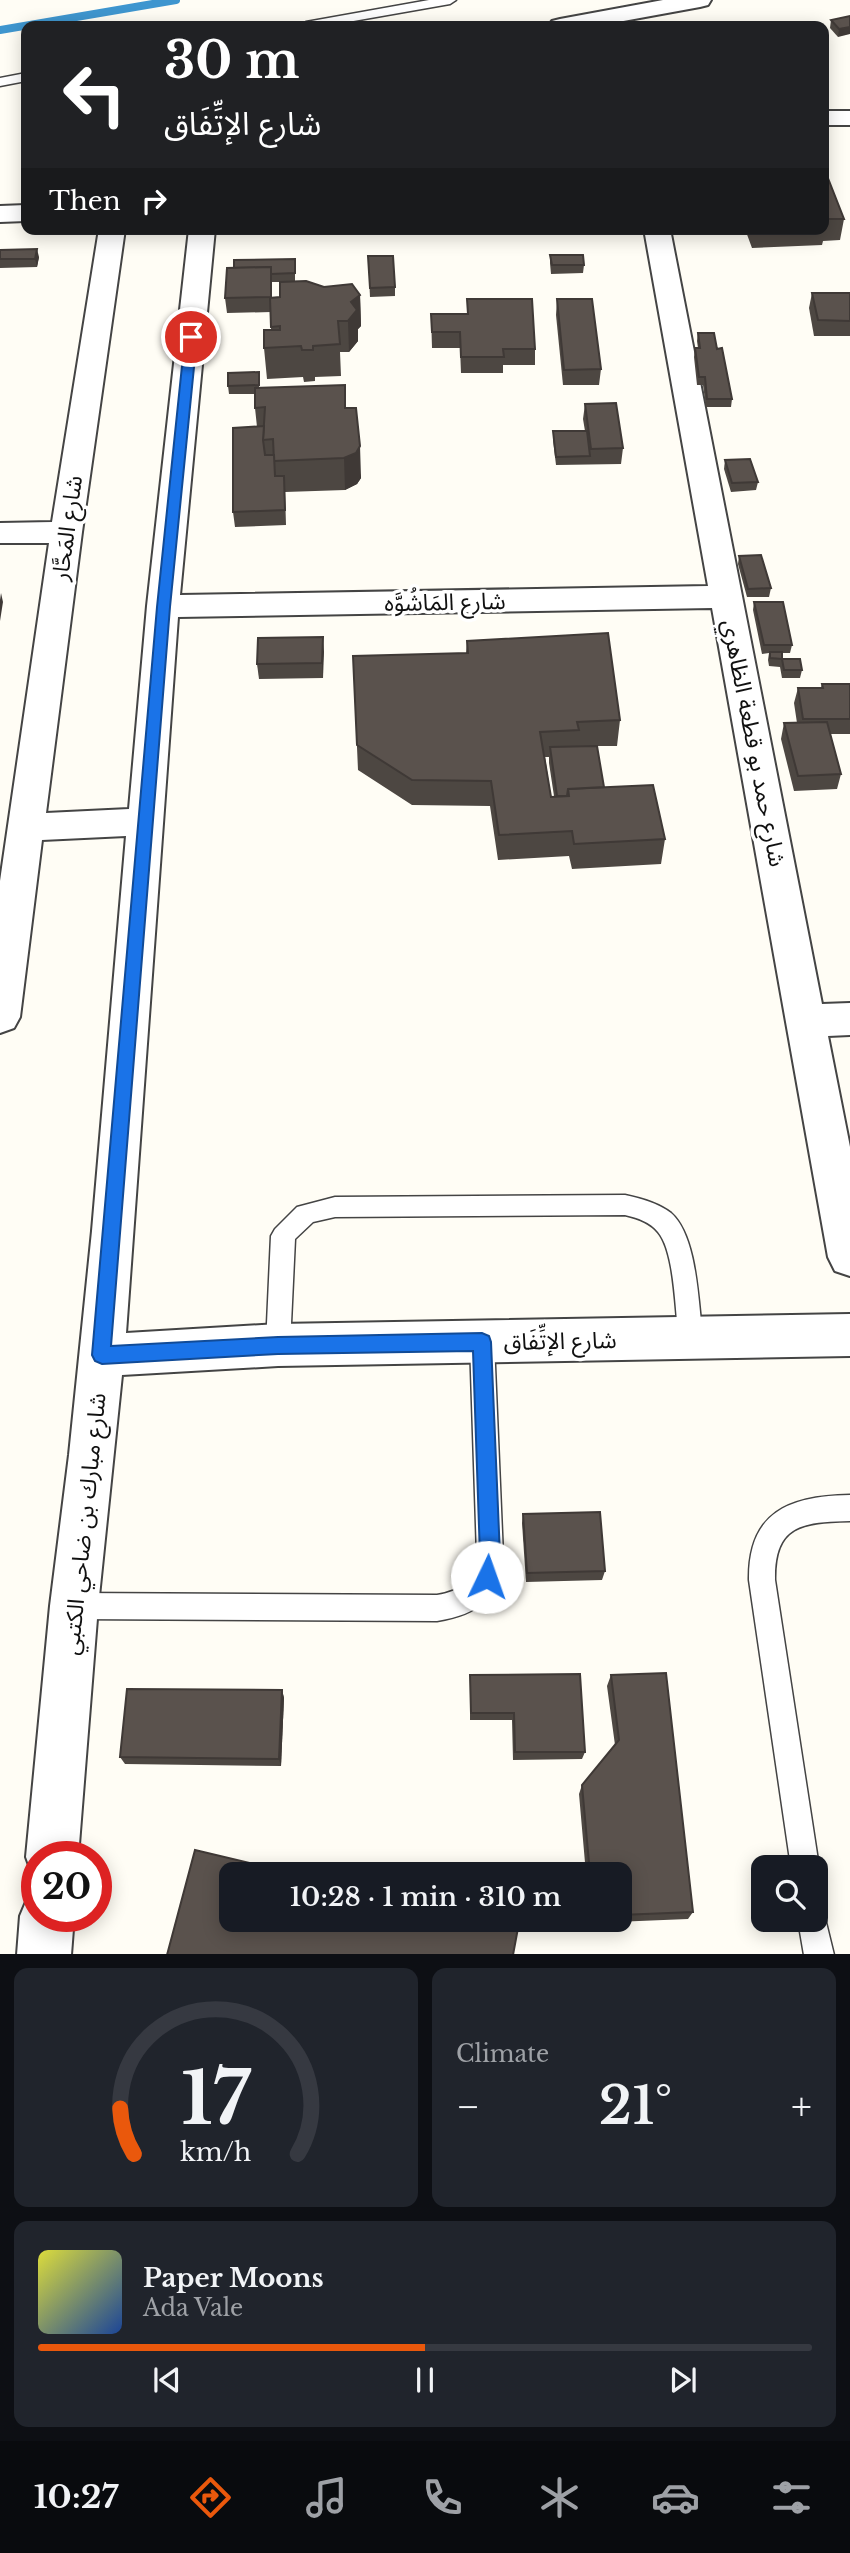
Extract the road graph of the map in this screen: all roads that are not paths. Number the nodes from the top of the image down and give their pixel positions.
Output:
1 (450, 0) edge
2 (700, 0) edge
3 (334, 21) edge
4 (586, 21) edge
5 (21, 79) edge
6 (0, 82) edge
7 (829, 118) edge
8 (850, 118) edge
9 (21, 213) edge
10 (0, 214) edge
11 (111, 235) edge
12 (201, 235) edge
13 (658, 235) edge
14 (66, 532) junction
15 (0, 533) edge
16 (726, 597) junction
17 (163, 607) junction
18 (147, 822) junction
19 (26, 827) junction
20 (0, 1017) edge
21 (850, 1019) edge
22 (806, 1020) junction
23 (850, 1257) edge
24 (850, 1335) edge
25 (691, 1339) junction
26 (482, 1342) junction
27 (278, 1345) junction
28 (102, 1355) junction
29 (850, 1508) edge
30 (74, 1606) junction
31 (53, 1841) edge
32 (803, 1855) edge
33 (46, 1932) edge
34 (815, 1932) edge
35 (44, 1954) edge
36 (819, 1954) edge

1 - 3 lane
2 - 4 street
5 - 6 lane
7 - 8 street
9 - 10 street
11 - 14 street, شارع المَحَّار
12 - 17 street, شارع مبارك بن ضاحي الكتبي
13 - 16 street, شارع حمد بو قطعة الظاهري
14 - 15 street
14 - 19 street, شارع المَحَّار
16 - 17 street, شارع المَاشُوَّه
16 - 22 street, شارع حمد بو قطعة الظاهري
17 - 18 street, شارع مبارك بن ضاحي الكتبي
18 - 19 street
18 - 28 street, شارع مبارك بن ضاحي الكتبي
19 - 20 street, شارع المَحَّار
21 - 22 street
22 - 23 street, شارع حمد بو قطعة الظاهري
24 - 25 street, شارع الإتِّفَاق
25 - 26 street, شارع الإتِّفَاق
25 - 27 lane
26 - 27 street, شارع الإتِّفَاق
26 - 30 lane
27 - 28 street, شارع الإتِّفَاق
28 - 30 street, شارع مبارك بن ضاحي الكتبي
29 - 32 lane
30 - 31 street, شارع مبارك بن ضاحي الكتبي
33 - 35 street
34 - 36 lane

